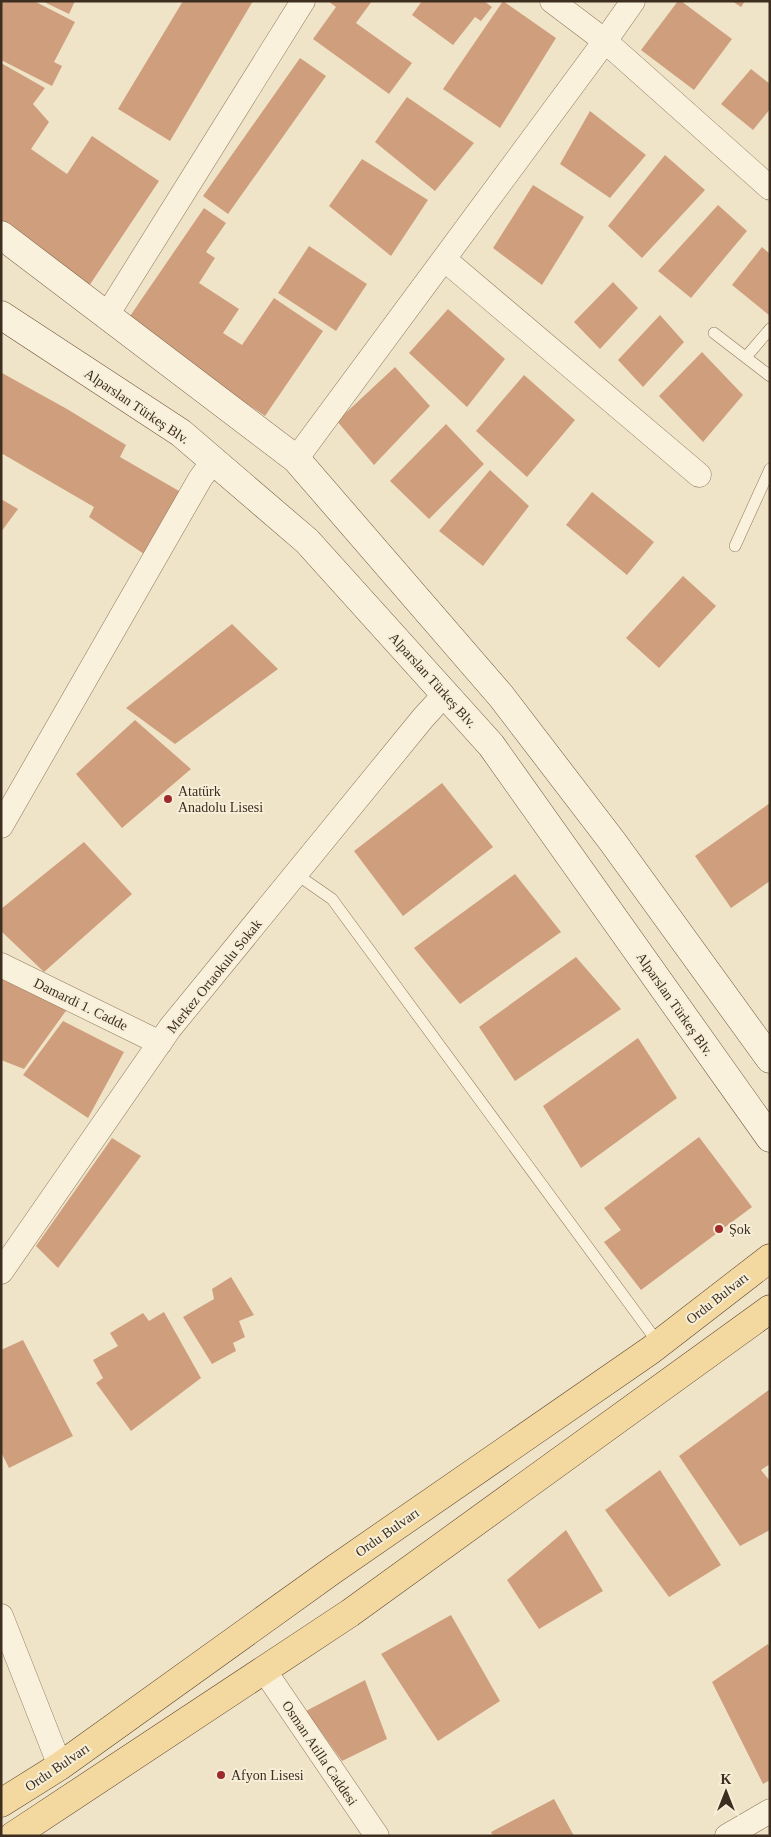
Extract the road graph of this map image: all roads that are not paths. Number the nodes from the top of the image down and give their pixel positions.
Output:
1 (303, 1) edge
2 (552, 1) edge
3 (633, 1) edge
4 (605, 41) junction
5 (770, 188) edge
6 (1, 235) edge
7 (444, 259) junction
8 (107, 315) junction
9 (3, 321) edge
10 (770, 328) edge
11 (714, 333) dead end
12 (746, 357) junction
13 (770, 376) edge
14 (296, 459) junction
15 (213, 461) junction
16 (770, 469) edge
17 (699, 475) dead end
18 (734, 546) dead end
19 (446, 694) junction
20 (1, 826) edge
21 (296, 874) junction
22 (1, 965) edge
23 (160, 1043) junction
24 (770, 1059) edge
25 (770, 1138) edge
26 (770, 1258) edge
27 (1, 1272) edge
28 (770, 1309) edge
29 (659, 1344) junction
30 (1, 1616) edge
31 (264, 1670) junction
32 (60, 1766) junction
33 (1, 1803) edge
34 (770, 1811) edge
35 (13, 1836) edge
36 (377, 1836) edge
37 (727, 1836) edge

1 - 8 street
2 - 4 street
3 - 4 street
4 - 5 street
4 - 7 street
6 - 8 street
7 - 14 street
7 - 17 street
8 - 14 street
9 - 15 street, Alparslan Türkeş Blv.
10 - 12 lane
11 - 12 lane
12 - 13 lane
14 - 24 street
15 - 19 street, Alparslan Türkeş Blv.
15 - 20 street
16 - 18 lane
19 - 21 street, Merkez Ortaokulu Sokak
19 - 25 street, Alparslan Türkeş Blv.
21 - 23 street, Merkez Ortaokulu Sokak
21 - 29 lane
22 - 23 street, Damardi 1. Cadde
23 - 27 street, Merkez Ortaokulu Sokak
26 - 29 main road, Ordu Bulvarı
28 - 31 main road
29 - 32 main road, Ordu Bulvarı
30 - 32 street
31 - 35 main road
31 - 36 street, Osman Atilla Caddesi
32 - 33 main road, Ordu Bulvarı
34 - 37 street

